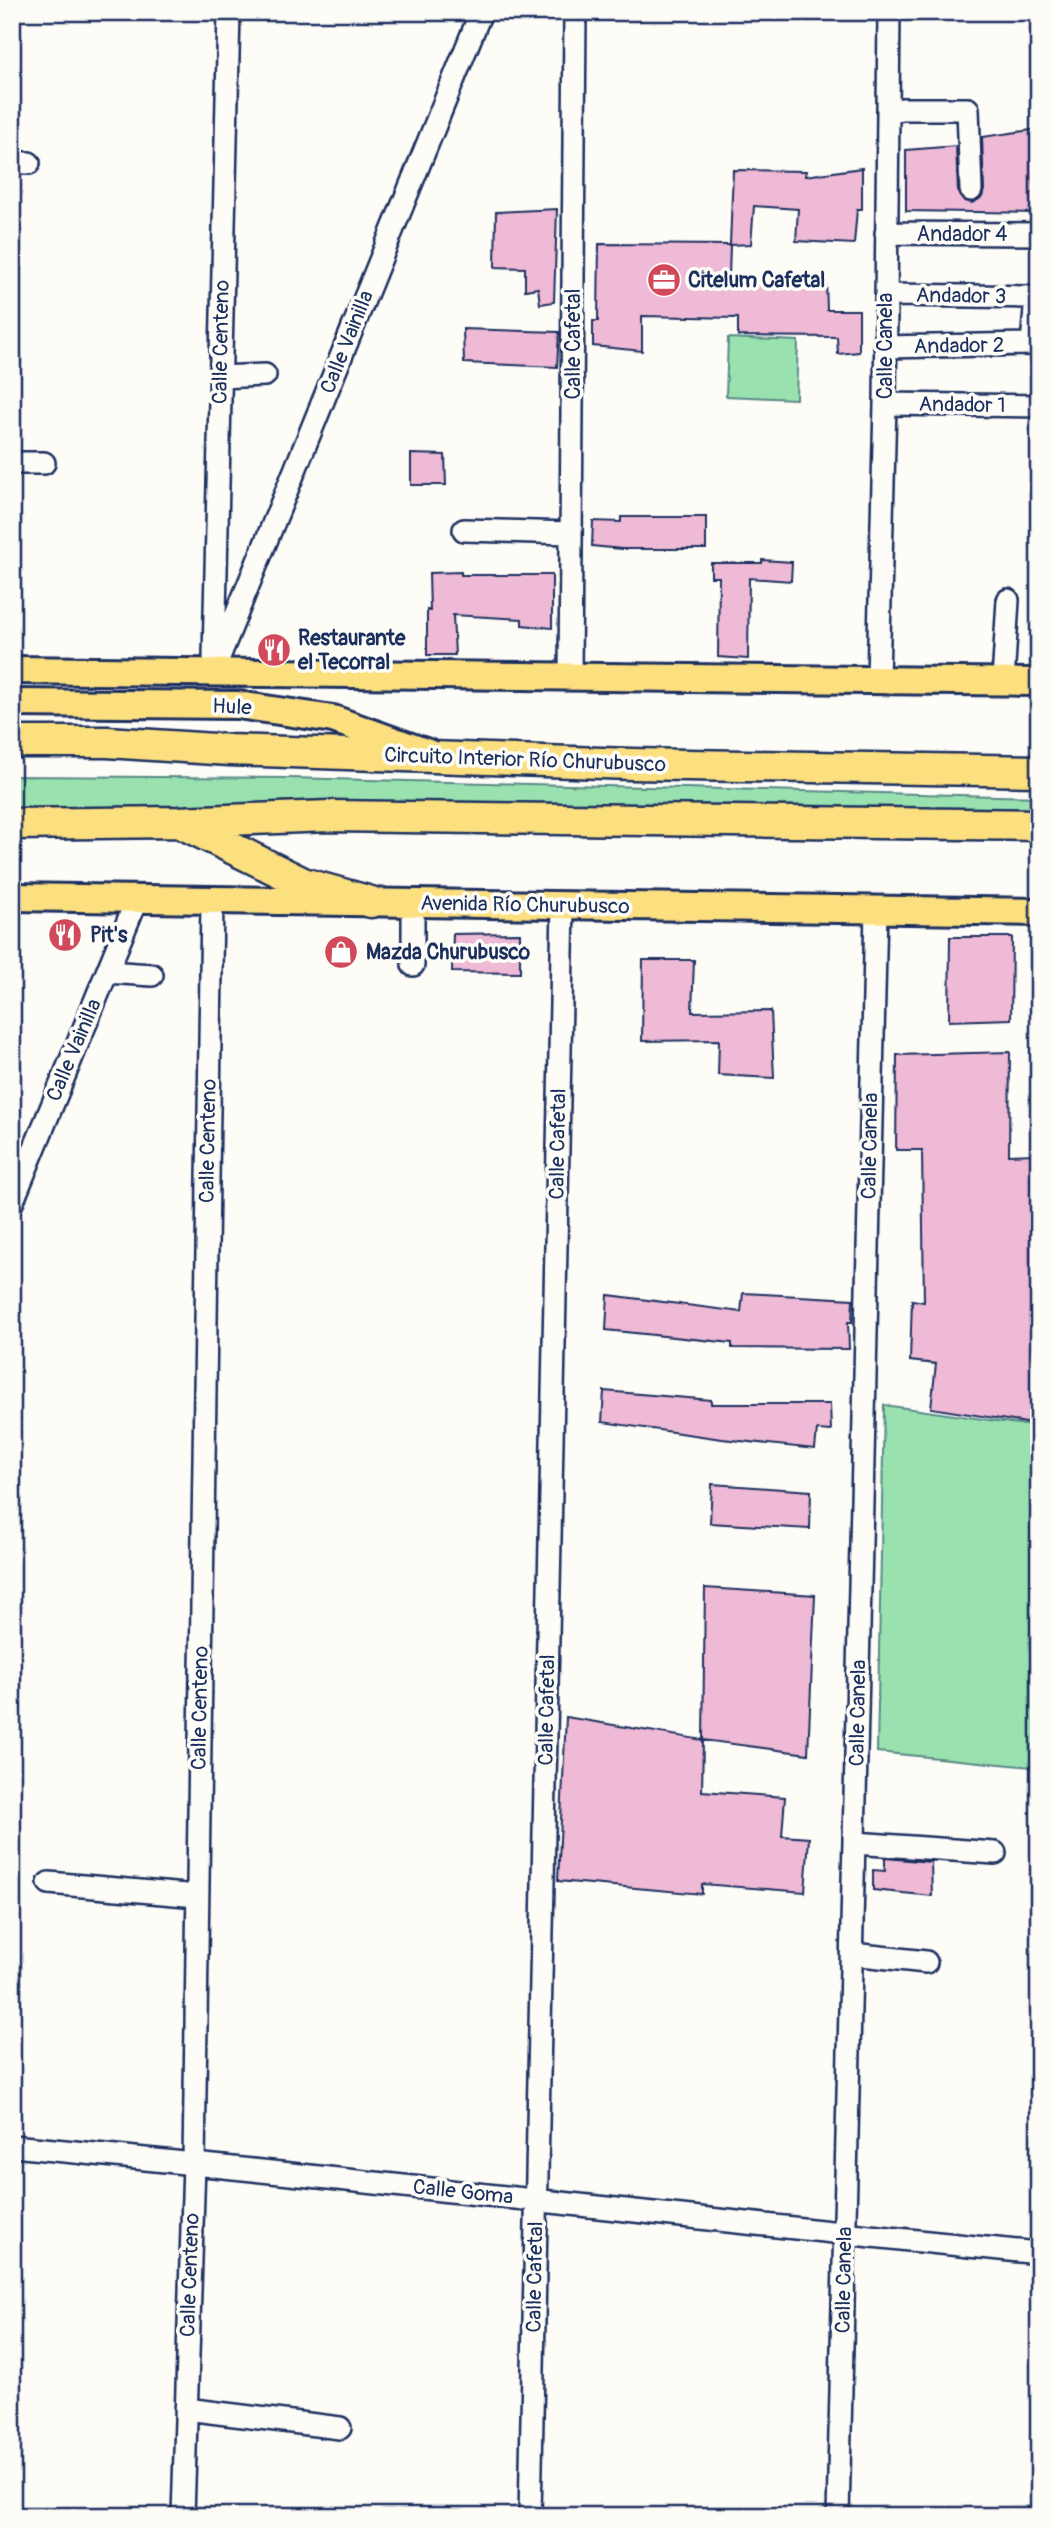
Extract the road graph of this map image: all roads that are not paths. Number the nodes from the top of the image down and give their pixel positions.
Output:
1 (229, 12) edge
2 (481, 12) edge
3 (575, 12) edge
4 (889, 12) edge
5 (888, 113) junction
6 (971, 190) dead end
7 (886, 233) junction
8 (1039, 234) edge
9 (886, 295) junction
10 (1032, 344) joint
11 (886, 347) junction
12 (265, 375) dead end
13 (220, 377) junction
14 (885, 404) junction
15 (1039, 407) edge
16 (12, 463) edge
17 (44, 463) dead end
18 (464, 530) dead end
19 (571, 533) junction
20 (1008, 600) dead end
21 (12, 670) edge
22 (213, 672) junction
23 (570, 676) junction
24 (878, 680) junction
25 (1003, 681) junction
26 (1039, 682) edge
27 (12, 703) edge
28 (12, 742) edge
29 (443, 759) junction
30 (1039, 771) edge
31 (178, 822) junction
32 (12, 824) edge
33 (1039, 825) edge
34 (12, 897) edge
35 (137, 899) junction
36 (212, 900) junction
37 (371, 902) junction
38 (413, 903) junction
39 (563, 905) junction
40 (876, 910) junction
41 (1039, 912) edge
42 (413, 965) dead end
43 (107, 972) junction
44 (152, 975) dead end
45 (12, 1203) edge
46 (855, 1843) junction
47 (995, 1853) dead end
48 (49, 1883) dead end
49 (197, 1896) junction
50 (852, 1954) junction
51 (926, 1962) dead end
52 (12, 2146) edge
53 (194, 2163) junction
54 (536, 2200) junction
55 (845, 2234) junction
56 (1039, 2253) edge
57 (186, 2409) junction
58 (341, 2428) dead end
59 (183, 2516) edge
60 (530, 2516) edge
61 (838, 2516) edge

1 - 13 street, Calle Centeno
2 - 22 street, Calle Vainilla
3 - 19 street, Calle Cafetal
4 - 5 street, Calle Canela
5 - 6 street
5 - 7 street, Calle Canela
7 - 8 street, Andador 4
7 - 9 street, Calle Canela
9 - 10 street, Andador 3
9 - 11 street, Calle Canela
10 - 11 street, Andador 2
11 - 14 street, Calle Canela
12 - 13 street
13 - 22 street, Calle Centeno
14 - 15 street, Andador 1
14 - 24 street, Calle Canela
16 - 17 street
18 - 19 street
19 - 23 street, Calle Cafetal
20 - 25 street
21 - 22 main road
22 - 23 main road
23 - 24 main road
24 - 25 main road
25 - 26 main road
27 - 29 main road, Hule
28 - 29 highway, Circuito Interior Río Churubusco
29 - 30 highway, Circuito Interior Río Churubusco
31 - 32 highway
31 - 33 highway
31 - 37 highway
34 - 35 main road, Avenida Río Churubusco
35 - 36 main road, Avenida Río Churubusco
35 - 43 street, Calle Vainilla
36 - 37 main road, Avenida Río Churubusco
36 - 49 street, Calle Centeno
37 - 38 main road, Avenida Río Churubusco
38 - 39 main road, Avenida Río Churubusco
38 - 42 street
39 - 40 main road, Avenida Río Churubusco
39 - 54 street, Calle Cafetal
40 - 41 main road, Avenida Río Churubusco
40 - 46 street, Calle Canela
43 - 44 street
43 - 45 street, Calle Vainilla
46 - 47 street
46 - 50 street, Calle Canela
48 - 49 street
49 - 53 street, Calle Centeno
50 - 51 street
50 - 55 street, Calle Canela
52 - 53 street, Calle Goma
53 - 54 street, Calle Goma
53 - 57 street, Calle Centeno
54 - 55 street, Calle Goma
54 - 60 street, Calle Cafetal
55 - 56 street, Calle Goma
55 - 61 street, Calle Canela
57 - 58 street
57 - 59 street, Calle Centeno

